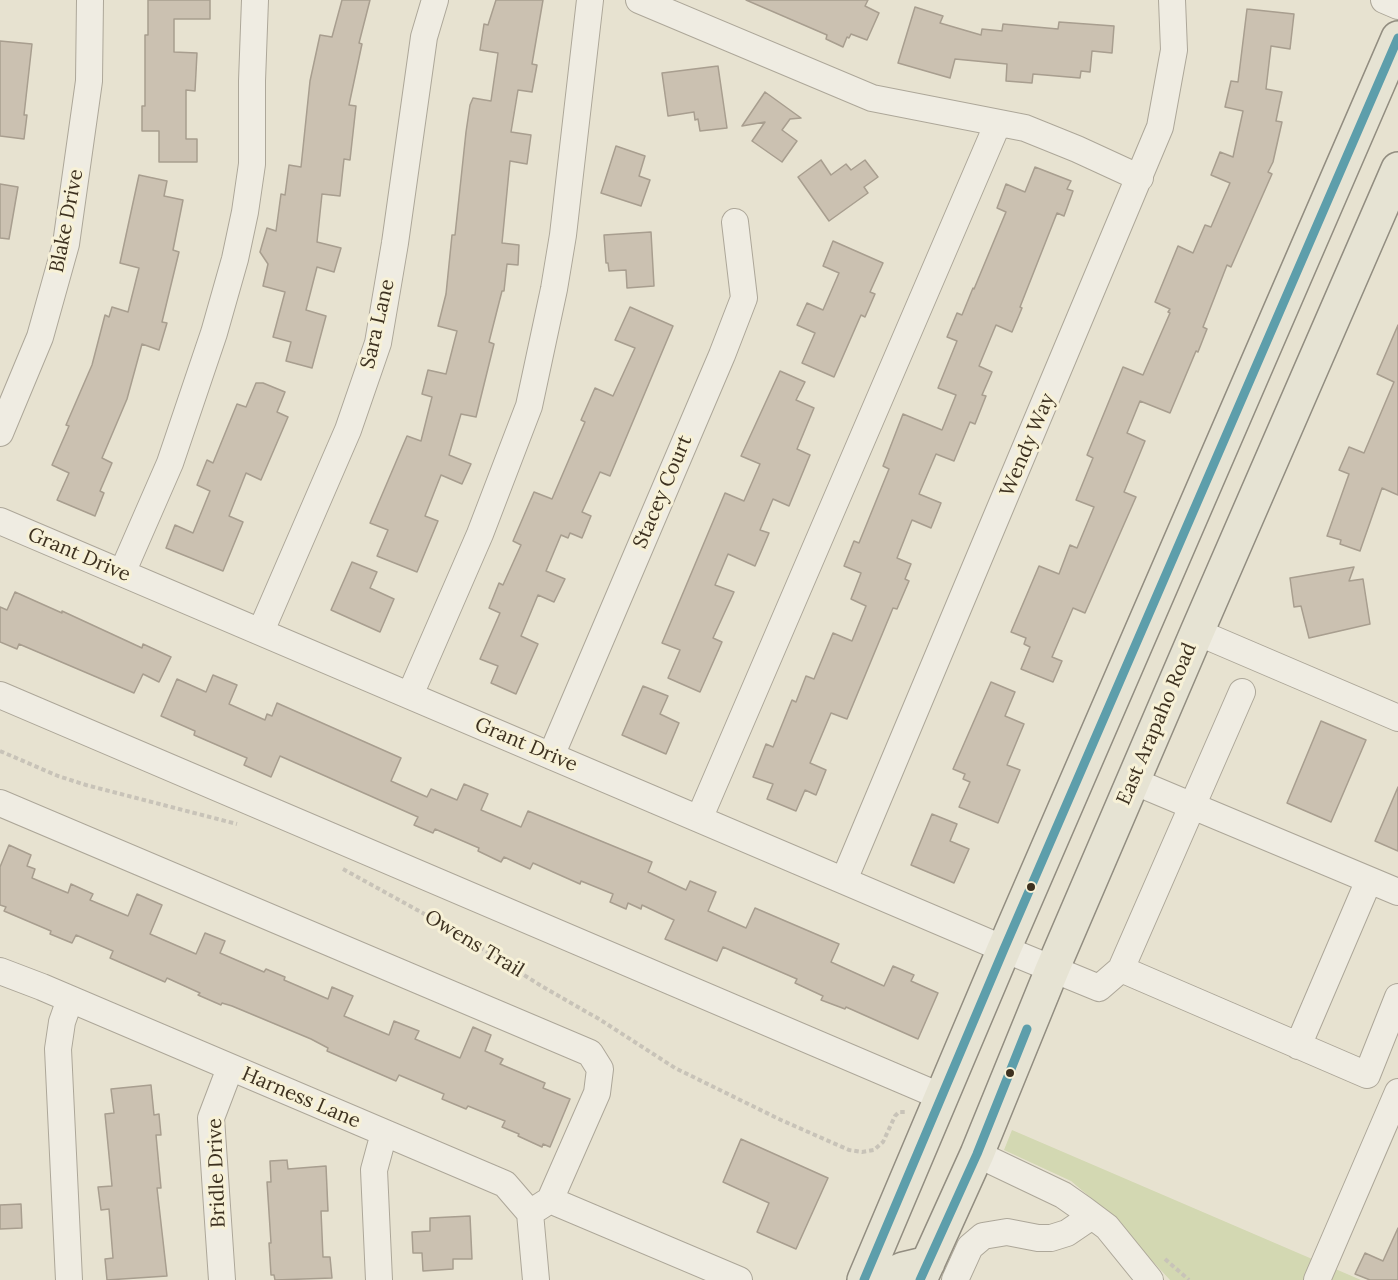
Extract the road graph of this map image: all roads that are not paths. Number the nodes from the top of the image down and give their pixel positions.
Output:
1 (90, 0) edge
2 (255, 0) edge
3 (435, 0) edge
4 (590, 0) edge
5 (639, 0) edge
6 (1172, 0) edge
7 (1384, 0) edge
8 (1398, 6) edge
9 (1398, 38) edge
10 (998, 123) junction
11 (1398, 169) edge
12 (1140, 178) junction
13 (735, 222) dead end
14 (0, 433) edge
15 (0, 521) edge
16 (122, 573) junction
17 (261, 631) junction
18 (1197, 632) junction
19 (1242, 692) dead end
20 (0, 695) edge
21 (410, 695) junction
22 (1398, 718) edge
23 (551, 756) junction
24 (1133, 781) junction
25 (0, 803) edge
26 (1191, 805) junction
27 (699, 819) junction
28 (844, 880) junction
29 (1369, 880) junction
30 (1398, 892) edge
31 (1004, 949) junction
32 (1121, 969) junction
33 (1052, 970) junction
34 (0, 971) edge
35 (1398, 997) edge
36 (70, 999) junction
37 (1298, 1046) junction
38 (230, 1068) junction
39 (1398, 1092) edge
40 (942, 1097) junction
41 (384, 1133) junction
42 (977, 1154) junction
43 (540, 1206) junction
44 (1092, 1216) junction
45 (924, 1272) edge
46 (69, 1280) edge
47 (222, 1280) edge
48 (379, 1280) edge
49 (536, 1280) edge
50 (738, 1280) edge
51 (864, 1280) edge
52 (879, 1280) edge
53 (955, 1280) edge
54 (1150, 1280) edge
55 (1317, 1280) edge

1 - 14 street, Blake Drive
2 - 16 street
3 - 17 street, Sara Lane
4 - 21 street
5 - 10 street
6 - 12 street, Wendy Way
7 - 8 street
9 - 31 main road
10 - 12 street
10 - 27 street
11 - 18 main road, East Arapaho Road
12 - 28 street, Wendy Way
13 - 23 street, Stacey Court
15 - 16 street, Grant Drive
16 - 17 street, Grant Drive
17 - 21 street, Grant Drive
18 - 22 street
18 - 24 main road, East Arapaho Road
19 - 26 street
20 - 40 street
21 - 23 street, Grant Drive
23 - 27 street, Grant Drive
24 - 26 street
24 - 33 main road, East Arapaho Road
25 - 43 street
26 - 29 street
26 - 32 street
27 - 28 street, Grant Drive
28 - 31 street, Grant Drive
29 - 30 street
29 - 37 street
31 - 33 street, Grant Drive
31 - 40 main road
32 - 33 street, Grant Drive
32 - 37 street
33 - 42 main road, East Arapaho Road
34 - 36 street, Harness Lane
35 - 37 street
36 - 38 street, Harness Lane
36 - 46 street
38 - 41 street, Harness Lane
38 - 47 street, Bridle Drive
39 - 55 street
40 - 51 main road
41 - 43 street, Harness Lane
41 - 48 street
42 - 44 street
42 - 45 main road, East Arapaho Road
43 - 49 street
43 - 50 street
44 - 53 street
44 - 54 street
45 - 52 main road

